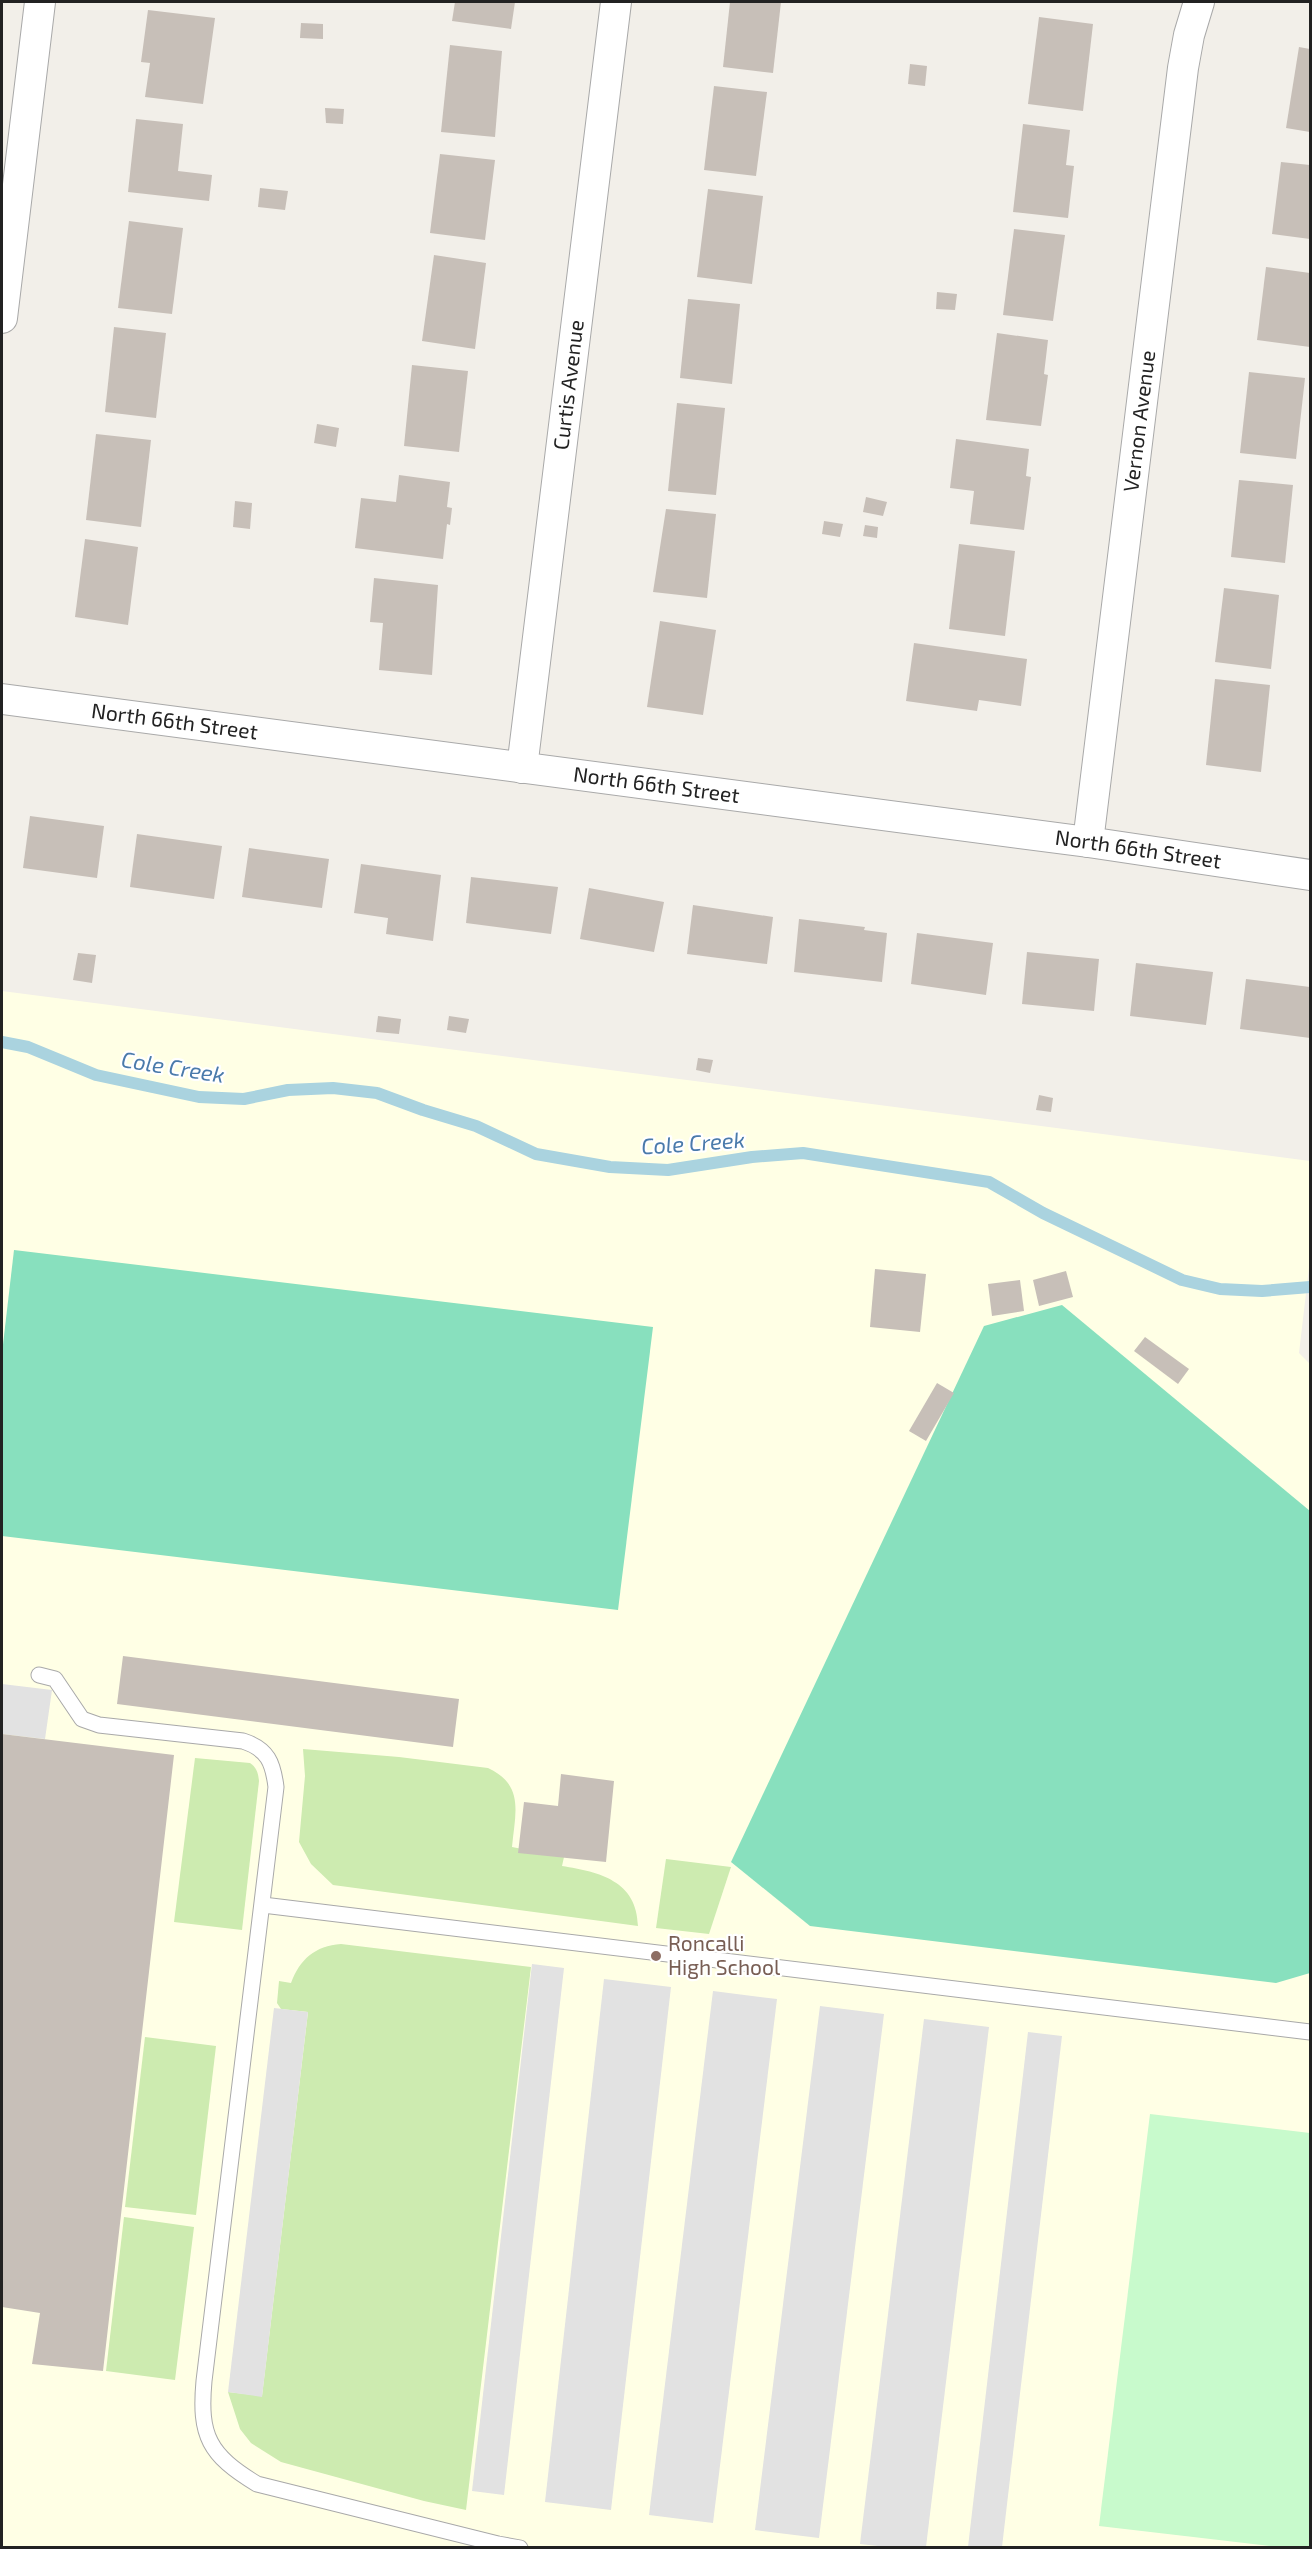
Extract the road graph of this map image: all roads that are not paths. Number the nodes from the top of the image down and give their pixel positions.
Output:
1 (40, 2) edge
2 (616, 2) edge
3 (1199, 2) edge
4 (2, 318) edge
5 (2, 699) edge
6 (522, 768) junction
7 (1088, 842) junction
8 (1311, 875) edge
9 (39, 1675) dead end
10 (263, 1905) junction
11 (1311, 2032) edge
12 (520, 2547) edge

1 - 4 street
2 - 6 street, Curtis Avenue
3 - 7 street, Vernon Avenue
5 - 6 street, North 66th Street
6 - 7 street, North 66th Street
7 - 8 street, North 66th Street
9 - 10 lane
10 - 11 lane
10 - 12 lane

